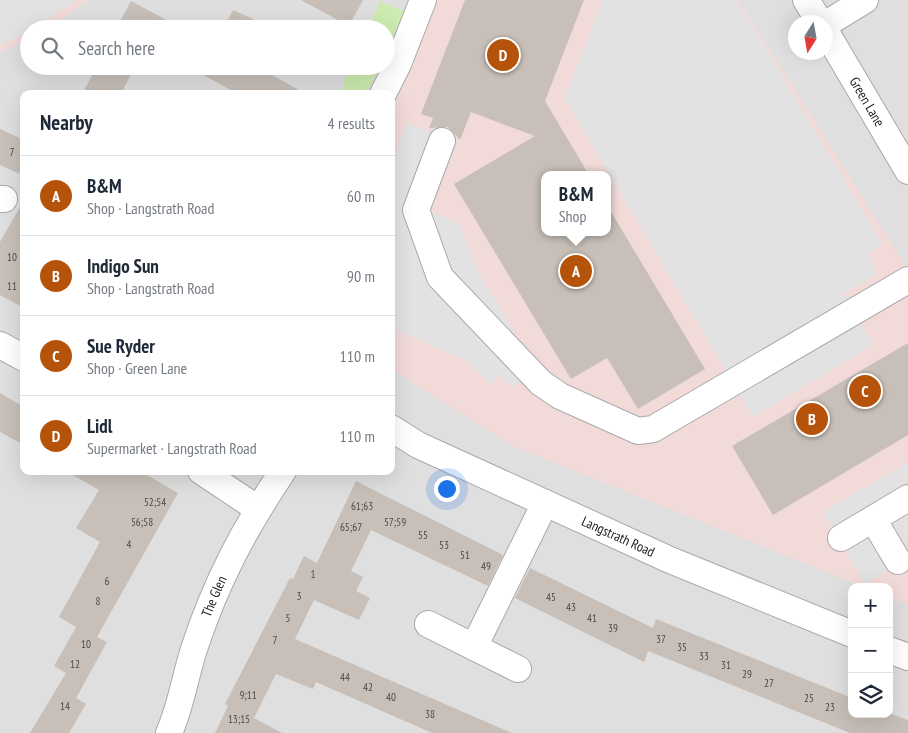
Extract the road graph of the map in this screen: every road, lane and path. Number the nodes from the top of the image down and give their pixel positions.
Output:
1 (423, 0) edge
2 (806, 0) edge
3 (865, 0) edge
4 (816, 15) edge
5 (833, 20) edge
6 (833, 44) edge
7 (395, 70) edge
8 (392, 75) edge
9 (385, 90) edge
10 (442, 141) dead end
11 (908, 172) edge
12 (908, 280) edge
13 (0, 345) edge
14 (20, 356) edge
15 (395, 431) edge
16 (207, 475) edge
17 (281, 475) edge
18 (908, 498) edge
19 (545, 503) junction
20 (258, 509) junction
21 (873, 519) junction
22 (841, 538) dead end
23 (898, 560) dead end
24 (428, 624) dead end
25 (848, 632) edge
26 (474, 647) junction
27 (893, 651) edge
28 (908, 657) edge
29 (518, 669) dead end
30 (169, 733) edge

1 - 7 street
2 - 4 street
3 - 5 street
6 - 11 street, Green Lane
8 - 9 street
10 - 12 street
13 - 14 street
15 - 19 street, Langstrath Road
16 - 20 street
17 - 20 street, The Glen
18 - 21 street
19 - 25 street, Langstrath Road
19 - 26 street
20 - 30 street, The Glen
21 - 22 street
21 - 23 street
24 - 26 street
26 - 29 street
27 - 28 street

